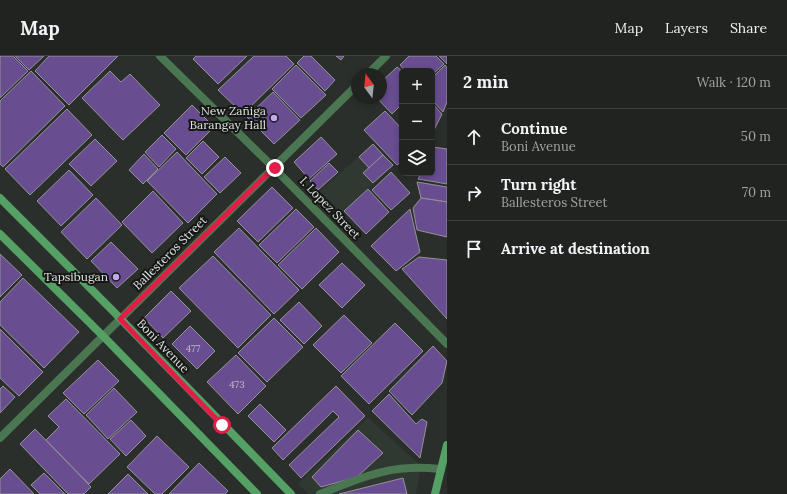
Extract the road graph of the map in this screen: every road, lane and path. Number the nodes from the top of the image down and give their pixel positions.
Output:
1 (160, 56) edge
2 (386, 56) edge
3 (374, 68) edge
4 (351, 91) edge
5 (275, 168) junction
6 (0, 198) edge
7 (0, 234) edge
8 (120, 319) junction
9 (104, 336) junction
10 (447, 344) edge
11 (0, 438) edge
12 (447, 445) edge
13 (441, 469) junction
14 (257, 494) edge
15 (291, 494) edge
16 (320, 494) edge
17 (435, 494) edge

1 - 5 street, I. Lopez Street
2 - 3 street
4 - 5 street, Ballesteros Street
5 - 8 street, Ballesteros Street
5 - 10 street, I. Lopez Street
6 - 8 main road, Boni Avenue
7 - 9 main road
8 - 9 street, Ballesteros Street
8 - 15 main road, Boni Avenue
9 - 11 street, Ballesteros Street
9 - 14 main road
12 - 13 main road
13 - 16 street
13 - 17 main road

